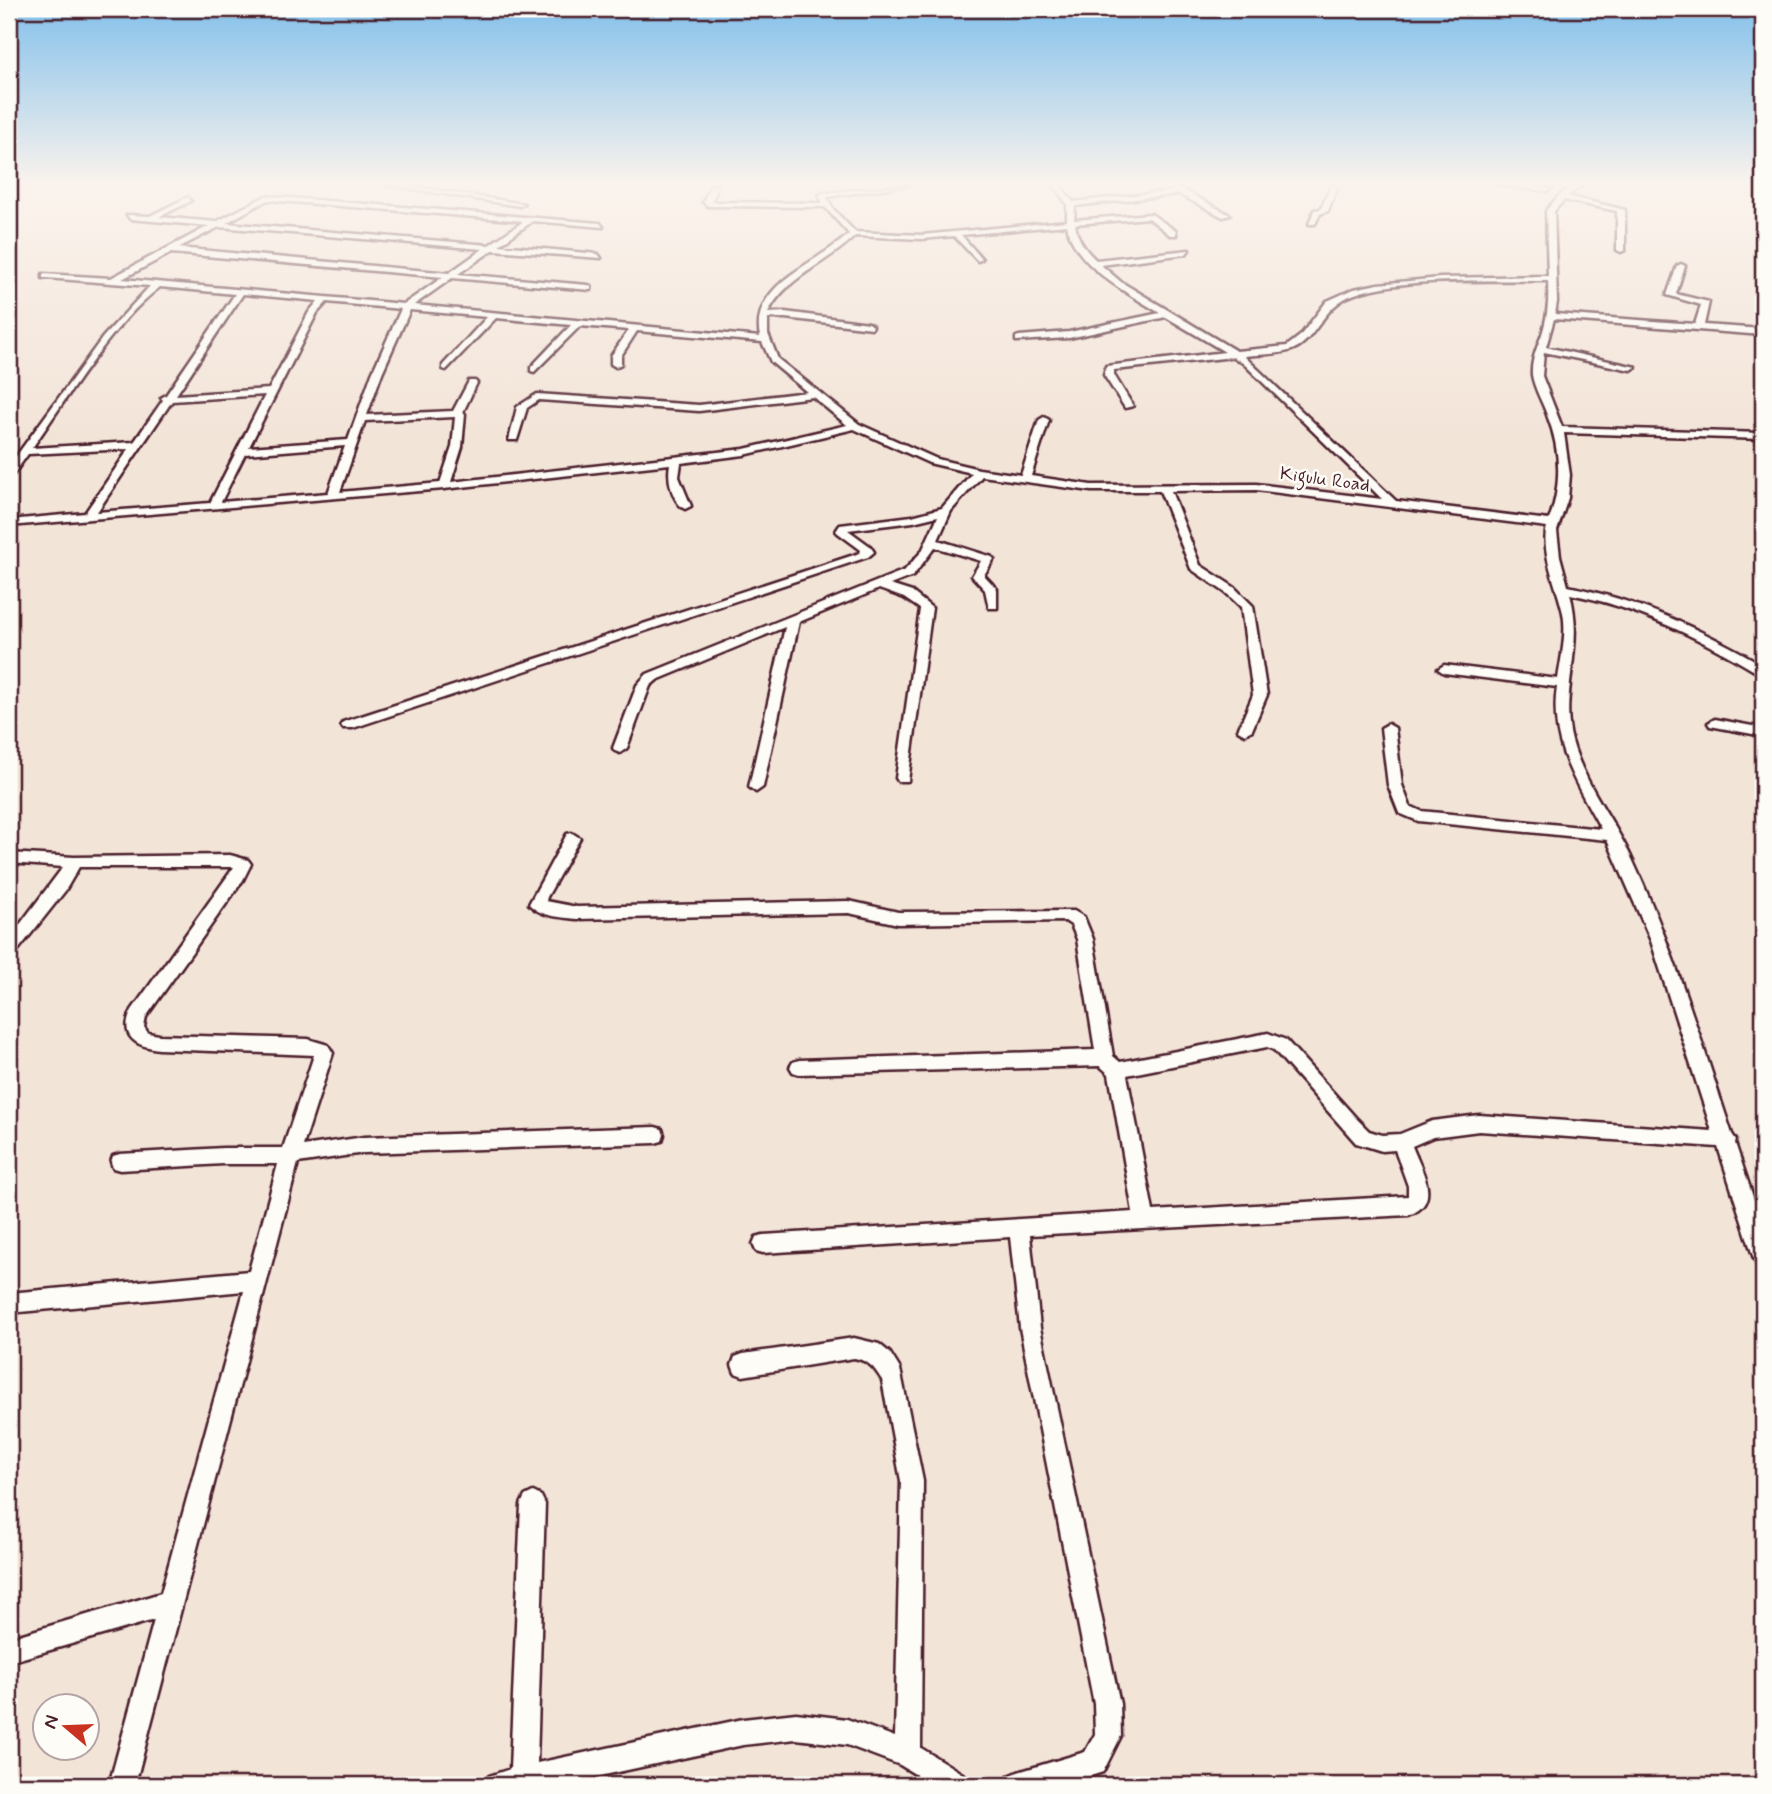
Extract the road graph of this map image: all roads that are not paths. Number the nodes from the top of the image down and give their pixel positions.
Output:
1 (135, 269) edge
2 (387, 269) edge
3 (456, 269) edge
4 (805, 269) edge
5 (1102, 269) edge
6 (1552, 269) edge
7 (1680, 269) edge
8 (448, 274) junction
9 (46, 276) dead end
10 (1552, 278) junction
11 (112, 281) junction
12 (158, 284) junction
13 (588, 288) dead end
14 (242, 291) junction
15 (325, 299) junction
16 (407, 306) junction
17 (495, 314) junction
18 (1167, 314) junction
19 (765, 316) junction
20 (1552, 316) junction
21 (578, 323) junction
22 (1699, 326) junction
23 (635, 327) junction
24 (869, 327) dead end
25 (1763, 332) edge
26 (1019, 339) dead end
27 (765, 340) junction
28 (1540, 349) junction
29 (1238, 355) junction
30 (616, 364) dead end
31 (1631, 366) dead end
32 (446, 368) dead end
33 (534, 369) dead end
34 (472, 383) dead end
35 (272, 392) junction
36 (814, 394) junction
37 (166, 398) junction
38 (1128, 406) dead end
39 (457, 413) junction
40 (361, 418) junction
41 (1044, 420) dead end
42 (855, 426) junction
43 (1558, 430) junction
44 (1763, 436) edge
45 (513, 438) dead end
46 (351, 443) junction
47 (139, 444) junction
48 (25, 451) junction
49 (243, 451) junction
50 (677, 460) junction
51 (979, 472) junction
52 (9, 473) edge
53 (1025, 479) junction
54 (444, 486) junction
55 (1164, 487) junction
56 (333, 495) junction
57 (215, 503) junction
58 (1394, 505) junction
59 (685, 506) dead end
60 (946, 510) junction
61 (89, 516) junction
62 (9, 523) edge
63 (1553, 524) junction
64 (931, 542) junction
65 (881, 586) junction
66 (1563, 589) junction
67 (993, 605) dead end
68 (793, 621) junction
69 (1444, 669) dead end
70 (1763, 670) edge
71 (1564, 684) junction
72 (1715, 723) dead end
73 (348, 725) dead end
74 (1388, 728) dead end
75 (1245, 730) dead end
76 (1763, 732) edge
77 (621, 748) dead end
78 (903, 778) dead end
79 (756, 787) dead end
80 (1612, 835) junction
81 (572, 838) dead end
82 (9, 858) edge
83 (74, 862) junction
84 (9, 950) edge
85 (1111, 1065) junction
86 (799, 1068) dead end
87 (655, 1135) dead end
88 (1727, 1140) junction
89 (1401, 1142) junction
90 (290, 1156) junction
91 (120, 1162) dead end
92 (1145, 1222) junction
93 (1019, 1228) junction
94 (763, 1244) dead end
95 (1763, 1256) edge
96 (256, 1280) junction
97 (9, 1303) edge
98 (743, 1365) dead end
99 (533, 1504) dead end
100 (170, 1603) junction
101 (9, 1650) edge
102 (908, 1755) junction
103 (572, 1778) edge
104 (511, 1782) edge
105 (122, 1785) edge
106 (957, 1785) edge
107 (1018, 1785) edge

1 - 11 street
2 - 8 street
3 - 8 street
4 - 19 street
5 - 18 street
6 - 10 street
7 - 22 street
8 - 13 street
8 - 16 street
9 - 11 street
10 - 20 street
10 - 29 street
11 - 12 street
12 - 14 street
12 - 48 street
14 - 15 street
14 - 37 street
15 - 16 street
15 - 35 street
16 - 17 street
16 - 40 street
17 - 21 street
17 - 32 street
18 - 26 street
18 - 29 street
19 - 24 street
19 - 27 street
20 - 22 street
20 - 28 street
21 - 23 street
21 - 33 street
22 - 25 street
23 - 27 street
23 - 30 street
27 - 36 street, Kigulu Road
28 - 31 street
28 - 43 street
29 - 38 street
29 - 58 street
34 - 39 street
35 - 37 street
35 - 49 street
36 - 42 street, Kigulu Road
36 - 45 street
37 - 47 street
39 - 40 street
39 - 54 street
40 - 46 street
41 - 53 street
42 - 50 street
42 - 51 street, Kigulu Road
43 - 44 street
43 - 63 street
46 - 49 street
46 - 56 street
47 - 48 street
47 - 61 street
48 - 52 street
49 - 57 street
50 - 54 street
50 - 59 street
51 - 53 street, Kigulu Road
51 - 60 street
53 - 55 street, Kigulu Road
54 - 56 street
55 - 58 street, Kigulu Road
55 - 75 street
56 - 57 street
57 - 61 street
58 - 63 street, Kigulu Road
60 - 64 street
60 - 73 street
61 - 62 street
63 - 66 street
64 - 65 street
64 - 67 street
65 - 68 street
65 - 78 street
66 - 70 street
66 - 71 street
68 - 77 street
68 - 79 street
69 - 71 street
71 - 80 street
72 - 76 street
74 - 80 street
80 - 88 street
81 - 85 street
82 - 83 street
83 - 84 street
83 - 90 street
85 - 86 street
85 - 89 street
85 - 92 street
87 - 90 street
88 - 89 street
88 - 95 street
89 - 92 street
90 - 91 street
90 - 96 street
92 - 93 street
93 - 94 street
93 - 107 street
96 - 97 street
96 - 100 street
98 - 102 street
99 - 104 street
100 - 101 street
100 - 105 street
102 - 103 street
102 - 106 street
103 - 104 street

